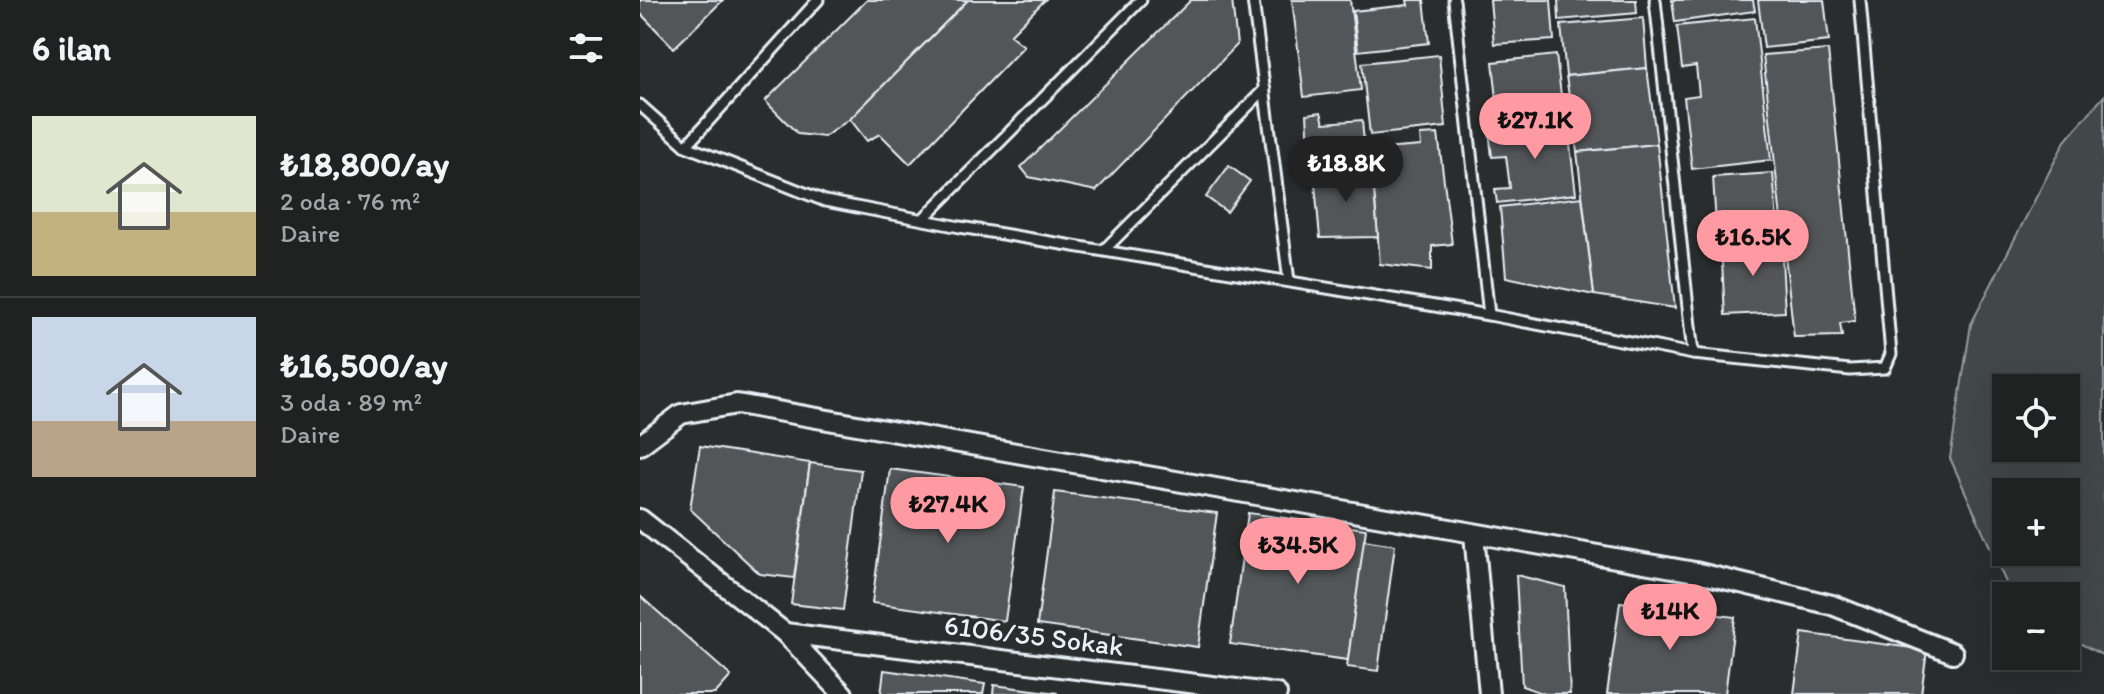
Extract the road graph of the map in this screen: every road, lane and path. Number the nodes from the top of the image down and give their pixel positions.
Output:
1 (818, 0) edge
2 (1141, 0) edge
3 (1253, 0) edge
4 (1454, 0) edge
5 (1655, 0) edge
6 (1860, 0) edge
7 (1265, 89) junction
8 (640, 105) edge
9 (686, 146) junction
10 (923, 219) junction
11 (1104, 250) junction
12 (1289, 281) junction
13 (1489, 315) junction
14 (1693, 354) junction
15 (640, 445) edge
16 (640, 519) edge
17 (1474, 534) junction
18 (785, 633) junction
19 (1953, 653) dead end
20 (843, 694) edge
21 (1277, 694) edge
22 (1489, 694) edge

1 - 9 lane
2 - 10 lane
3 - 7 lane
4 - 13 lane
5 - 14 lane
6 - 14 lane
7 - 11 lane
7 - 12 lane
8 - 9 lane
9 - 10 lane
10 - 11 lane
11 - 12 lane
12 - 13 lane
13 - 14 lane
15 - 17 street
16 - 18 street
17 - 19 street
17 - 22 street
18 - 20 street
18 - 21 street, 6106/35 Sokak

